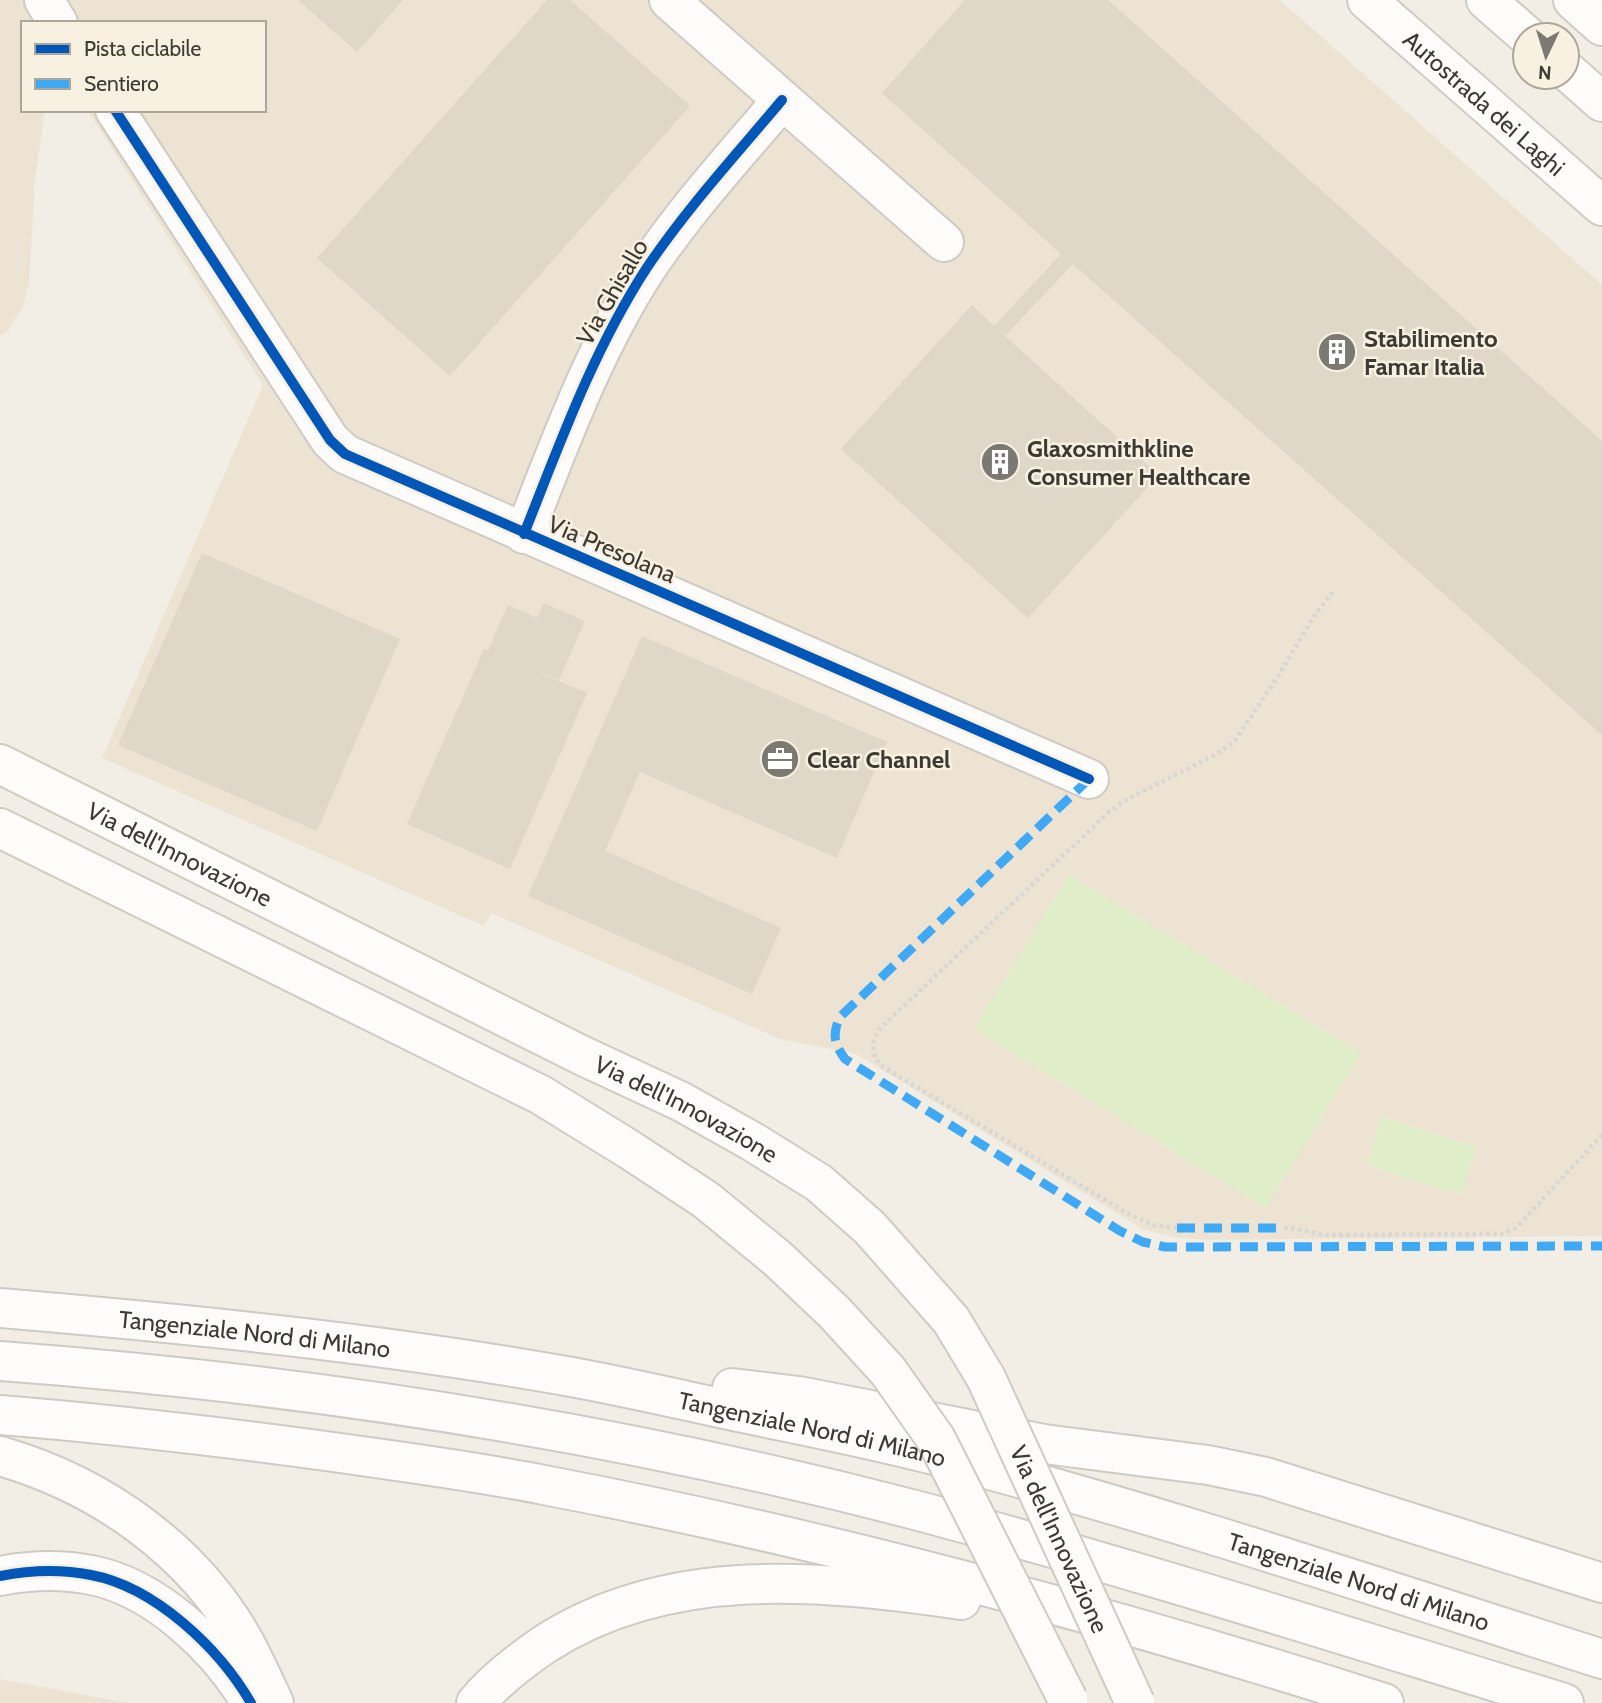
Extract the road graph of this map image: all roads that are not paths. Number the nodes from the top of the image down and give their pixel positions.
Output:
1 (44, 0) edge
2 (669, 0) edge
3 (1367, 0) edge
4 (1486, 0) edge
5 (1573, 0) edge
6 (57, 21) edge
7 (1511, 22) edge
8 (1602, 26) edge
9 (1581, 83) edge
10 (782, 100) junction
11 (1602, 102) edge
12 (116, 112) edge
13 (1602, 206) edge
14 (944, 243) dead end
15 (524, 534) junction
16 (0, 764) edge
17 (1089, 779) dead end
18 (0, 828) edge
19 (0, 1308) edge
20 (359, 1346) junction
21 (0, 1361) edge
22 (0, 1415) edge
23 (0, 1456) edge
24 (0, 1576) edge
25 (1602, 1583) edge
26 (1602, 1659) edge
27 (1307, 1678) junction
28 (1069, 1701) edge
29 (251, 1703) edge
30 (274, 1703) edge
31 (476, 1703) edge
32 (1135, 1703) edge
33 (1384, 1703) edge
34 (1564, 1703) edge

1 - 6 main road
2 - 10 main road
3 - 13 main road, Autostrada dei Laghi
4 - 7 main road
5 - 8 main road
9 - 11 main road
10 - 14 main road
10 - 15 main road, Via Ghisallo
12 - 15 main road, Via Presolana
15 - 17 main road, Via Presolana
16 - 32 main road, Via dell'Innovazione, bridge
18 - 28 main road, bridge
19 - 20 main road, Tangenziale Nord di Milano
20 - 25 main road
20 - 26 main road, Tangenziale Nord di Milano
21 - 34 main road
22 - 27 main road
23 - 30 main road
24 - 29 main road
27 - 31 main road
27 - 33 main road

